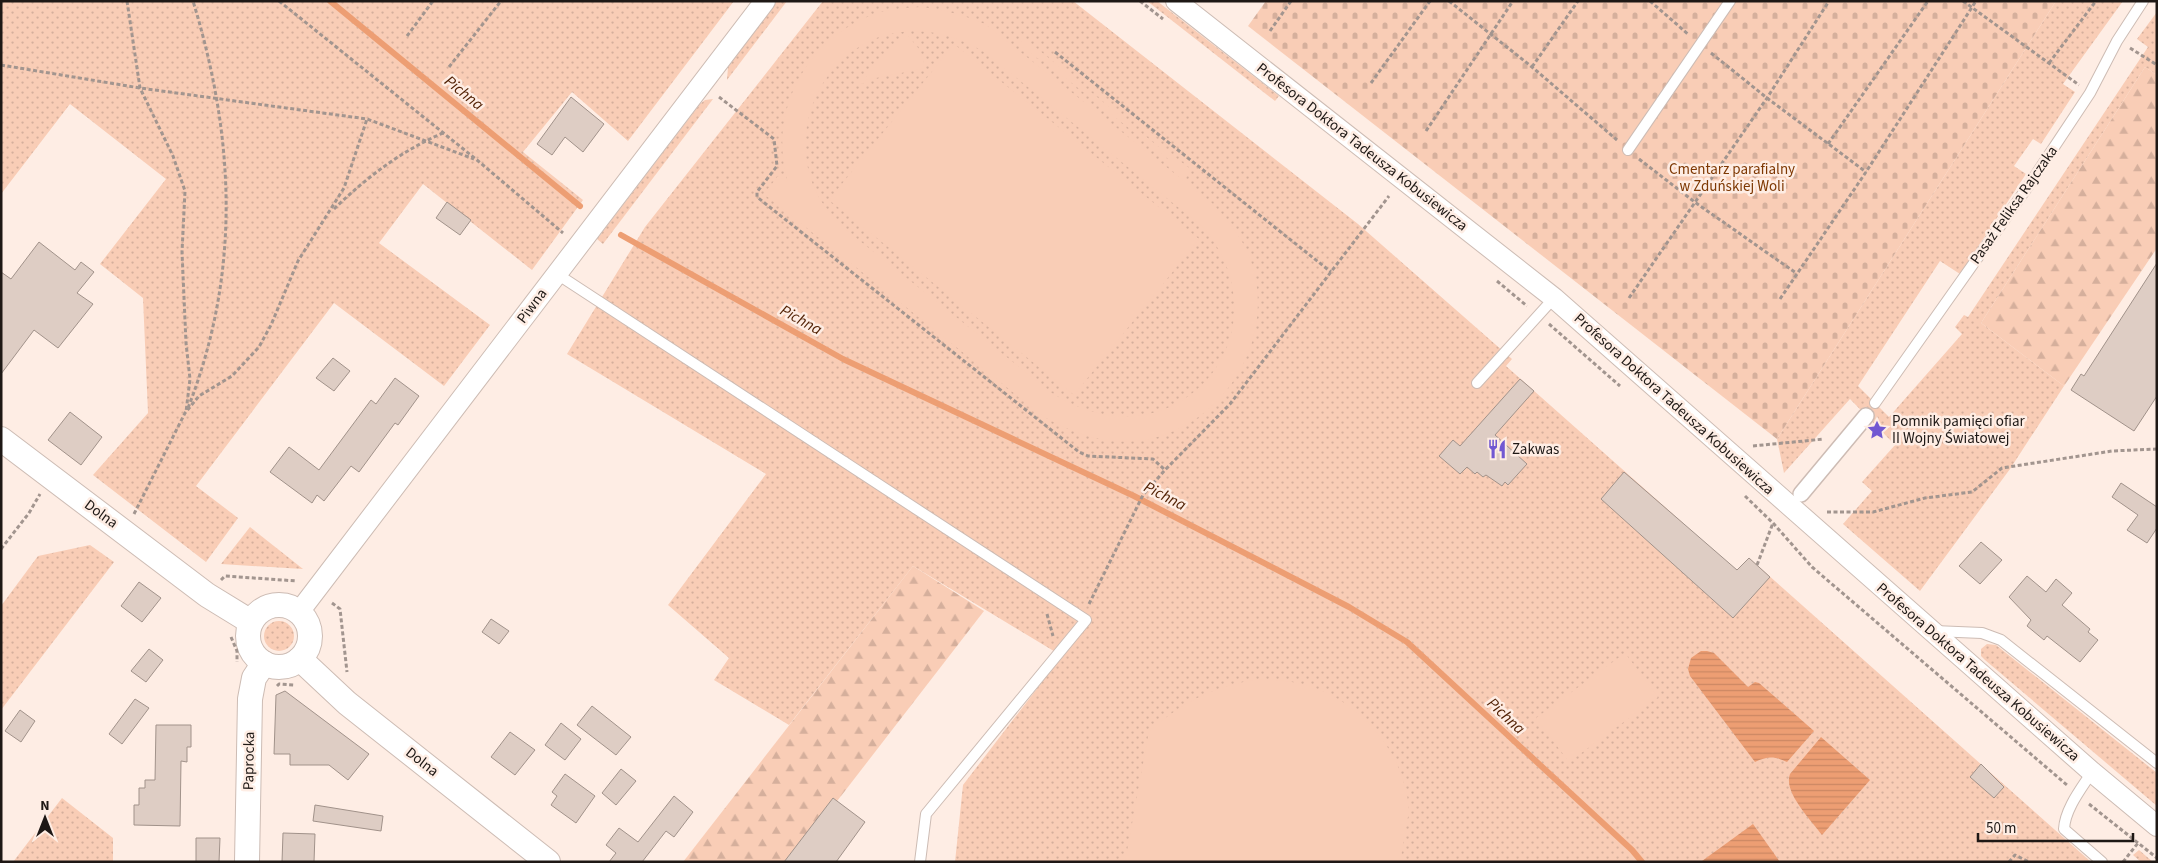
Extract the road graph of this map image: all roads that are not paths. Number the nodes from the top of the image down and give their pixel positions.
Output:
1 (765, 1) edge
2 (1176, 1) edge
3 (1730, 1) edge
4 (2143, 1) edge
5 (1628, 150) dead end
6 (557, 274) junction
7 (1554, 298) junction
8 (1477, 383) dead end
9 (1870, 410) joint
10 (1, 439) edge
11 (1795, 500) junction
12 (299, 612) junction
13 (251, 622) junction
14 (1932, 631) junction
15 (300, 659) junction
16 (269, 672) junction
17 (2157, 763) edge
18 (2092, 772) junction
19 (2157, 826) edge
20 (247, 862) edge
21 (548, 862) edge
22 (920, 862) edge
23 (2102, 862) edge

1 - 6 street, Piwna
2 - 7 street, Profesora Doktora Tadeusza Kobusiewicza
3 - 5 lane
4 - 9 lane, Pasaż Feliksa Rajczaka
6 - 12 street, Piwna
6 - 22 lane
7 - 8 lane
7 - 11 street, Profesora Doktora Tadeusza Kobusiewicza
9 - 11 street, Pasaż Feliksa Rajczaka
10 - 13 street, Dolna
11 - 14 street, Profesora Doktora Tadeusza Kobusiewicza
12 - 13 street
12 - 15 street
13 - 16 street
14 - 17 lane
14 - 18 street, Profesora Doktora Tadeusza Kobusiewicza
15 - 16 street
15 - 21 street, Dolna
16 - 20 street, Paprocka
18 - 19 street, Profesora Doktora Tadeusza Kobusiewicza
18 - 23 lane

